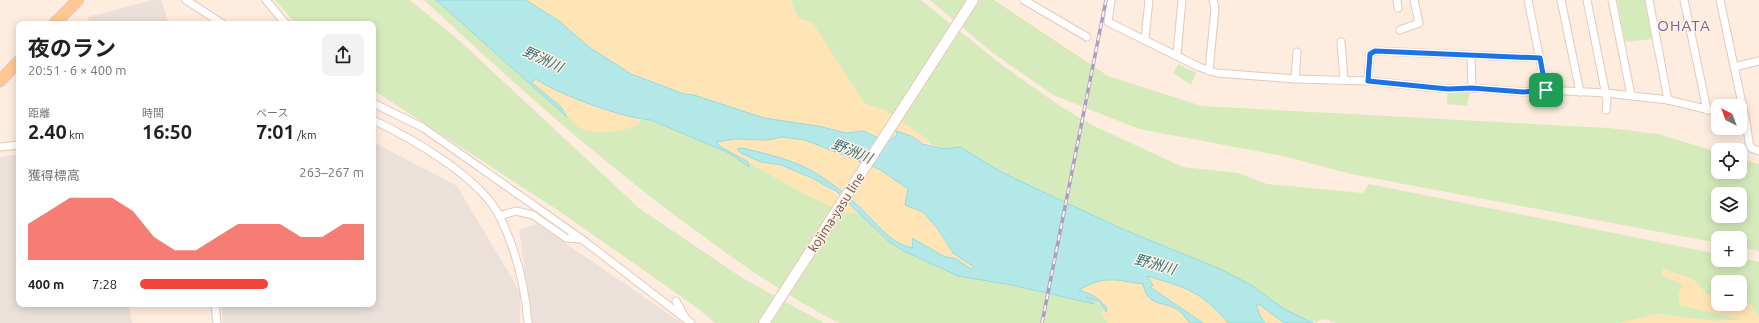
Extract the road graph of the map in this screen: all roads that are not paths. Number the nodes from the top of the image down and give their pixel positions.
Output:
1 (78, 0) edge
2 (186, 0) edge
3 (266, 0) edge
4 (973, 0) edge
5 (1024, 0) edge
6 (1111, 0) edge
7 (1149, 0) edge
8 (1182, 0) edge
9 (1213, 0) edge
10 (1414, 0) edge
11 (1528, 0) edge
12 (1561, 0) edge
13 (1587, 0) edge
14 (1612, 0) edge
15 (1649, 0) edge
16 (1684, 0) edge
17 (1720, 0) edge
18 (57, 21) edge
19 (218, 21) edge
20 (284, 21) edge
21 (1400, 30) dead end
22 (1087, 37) dead end
23 (1145, 39) junction
24 (1340, 42) dead end
25 (1297, 52) dead end
26 (1177, 55) junction
27 (1471, 57) junction
28 (1540, 58) junction
29 (1759, 61) edge
30 (16, 64) edge
31 (1734, 67) junction
32 (1209, 71) junction
33 (1294, 79) junction
34 (1344, 80) junction
35 (0, 81) edge
36 (1368, 81) junction
37 (1472, 88) junction
38 (1546, 90) junction
39 (1580, 92) junction
40 (1606, 93) junction
41 (1631, 95) junction
42 (1739, 99) edge
43 (1668, 100) junction
44 (376, 104) edge
45 (1606, 110) dead end
46 (1707, 110) junction
47 (1711, 111) edge
48 (376, 121) edge
49 (1747, 127) edge
50 (16, 145) edge
51 (0, 146) edge
52 (1759, 151) edge
53 (499, 216) junction
54 (583, 240) junction
55 (676, 301) dead end
56 (214, 307) edge
57 (688, 321) edge
58 (217, 323) edge
59 (528, 323) edge
60 (764, 323) edge

1 - 18 main road
2 - 19 street
3 - 20 street
4 - 60 main road, kojima-yasu line
5 - 22 street
6 - 23 street
7 - 23 street
8 - 26 street
9 - 32 street
10 - 21 street
11 - 28 street
12 - 39 street
13 - 40 street
14 - 41 street
15 - 43 street
16 - 46 street
17 - 31 street
23 - 26 street
24 - 34 street
25 - 33 street
26 - 32 street
27 - 28 street
27 - 36 street
27 - 37 street
28 - 38 street
29 - 31 street
30 - 35 main road
31 - 42 street
32 - 33 street
33 - 34 street
34 - 36 street
36 - 37 street
37 - 38 street
38 - 39 street
39 - 40 street
40 - 41 street
40 - 45 street
41 - 43 street
43 - 46 street
44 - 54 street
46 - 47 street
48 - 53 street
49 - 52 street
50 - 51 street
53 - 54 street
53 - 59 street
54 - 57 street
55 - 57 street
56 - 58 street

